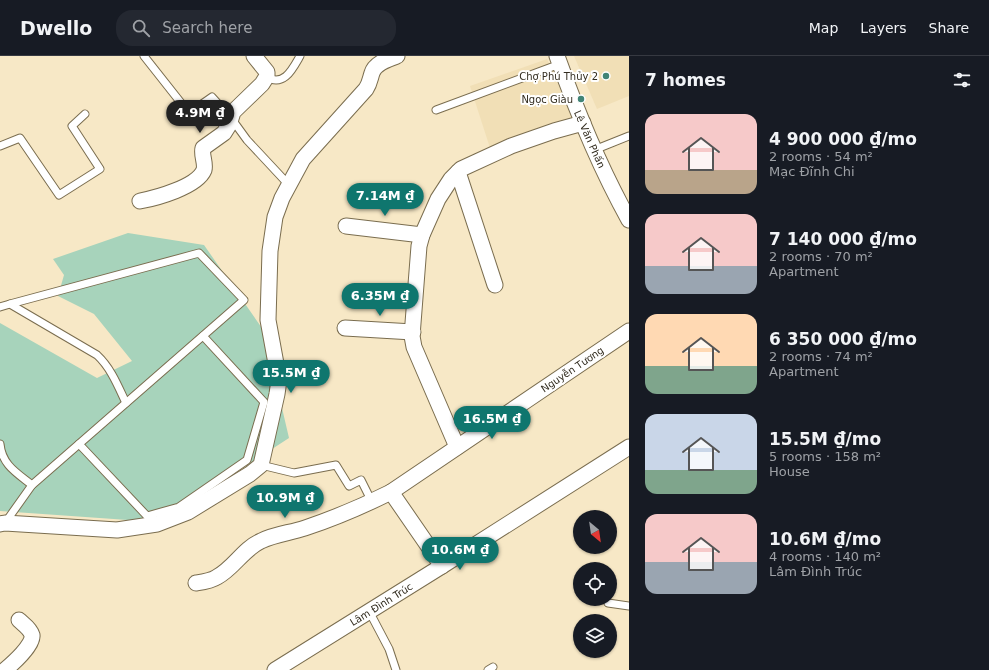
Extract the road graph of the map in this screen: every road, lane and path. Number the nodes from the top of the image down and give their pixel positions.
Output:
1 (144, 56) edge
2 (254, 56) edge
3 (300, 56) edge
4 (397, 56) edge
5 (559, 60) edge
6 (266, 77) junction
7 (436, 110) dead end
8 (85, 114) dead end
9 (231, 118) junction
10 (583, 123) junction
11 (629, 136) edge
12 (0, 146) edge
13 (594, 150) junction
14 (458, 172) junction
15 (289, 184) junction
16 (140, 201) dead end
17 (629, 220) edge
18 (346, 226) dead end
19 (422, 235) junction
20 (495, 285) dead end
21 (10, 304) junction
22 (0, 307) edge
23 (345, 328) dead end
24 (629, 331) edge
25 (413, 332) junction
26 (203, 336) junction
27 (126, 403) junction
28 (0, 444) edge
29 (79, 444) junction
30 (457, 447) junction
31 (629, 447) edge
32 (261, 465) junction
33 (32, 485) junction
34 (391, 492) junction
35 (372, 502) junction
36 (2, 523) edge
37 (442, 566) junction
38 (196, 583) dead end
39 (617, 604) edge
40 (629, 606) edge
41 (369, 611) junction
42 (19, 620) dead end
43 (5, 670) edge
44 (275, 670) edge
45 (396, 670) edge

1 - 9 lane
2 - 6 street
3 - 6 lane
4 - 15 street
5 - 7 lane
5 - 10 street, Lê Văn Phấn
6 - 9 street
8 - 12 lane
9 - 15 lane
9 - 16 street
10 - 13 street, Lê Văn Phấn
10 - 14 street
11 - 13 lane
13 - 17 street, Lê Văn Phấn
14 - 19 street
14 - 20 street
15 - 32 street
18 - 19 street
19 - 25 street
21 - 22 lane
21 - 26 lane
21 - 27 lane
23 - 25 street
24 - 30 street, Nguyễn Tương
25 - 30 street
26 - 27 lane
26 - 29 lane
27 - 29 lane
28 - 33 lane
29 - 33 lane
30 - 34 street, Nguyễn Tương
31 - 37 street, Lâm Đình Trúc
32 - 35 lane
32 - 36 street
33 - 36 lane
34 - 35 street, Nguyễn Tương
34 - 37 street
35 - 38 street, Nguyễn Tương
37 - 41 street, Lâm Đình Trúc
39 - 40 lane
41 - 44 street, Lâm Đình Trúc
41 - 45 lane
42 - 43 street

